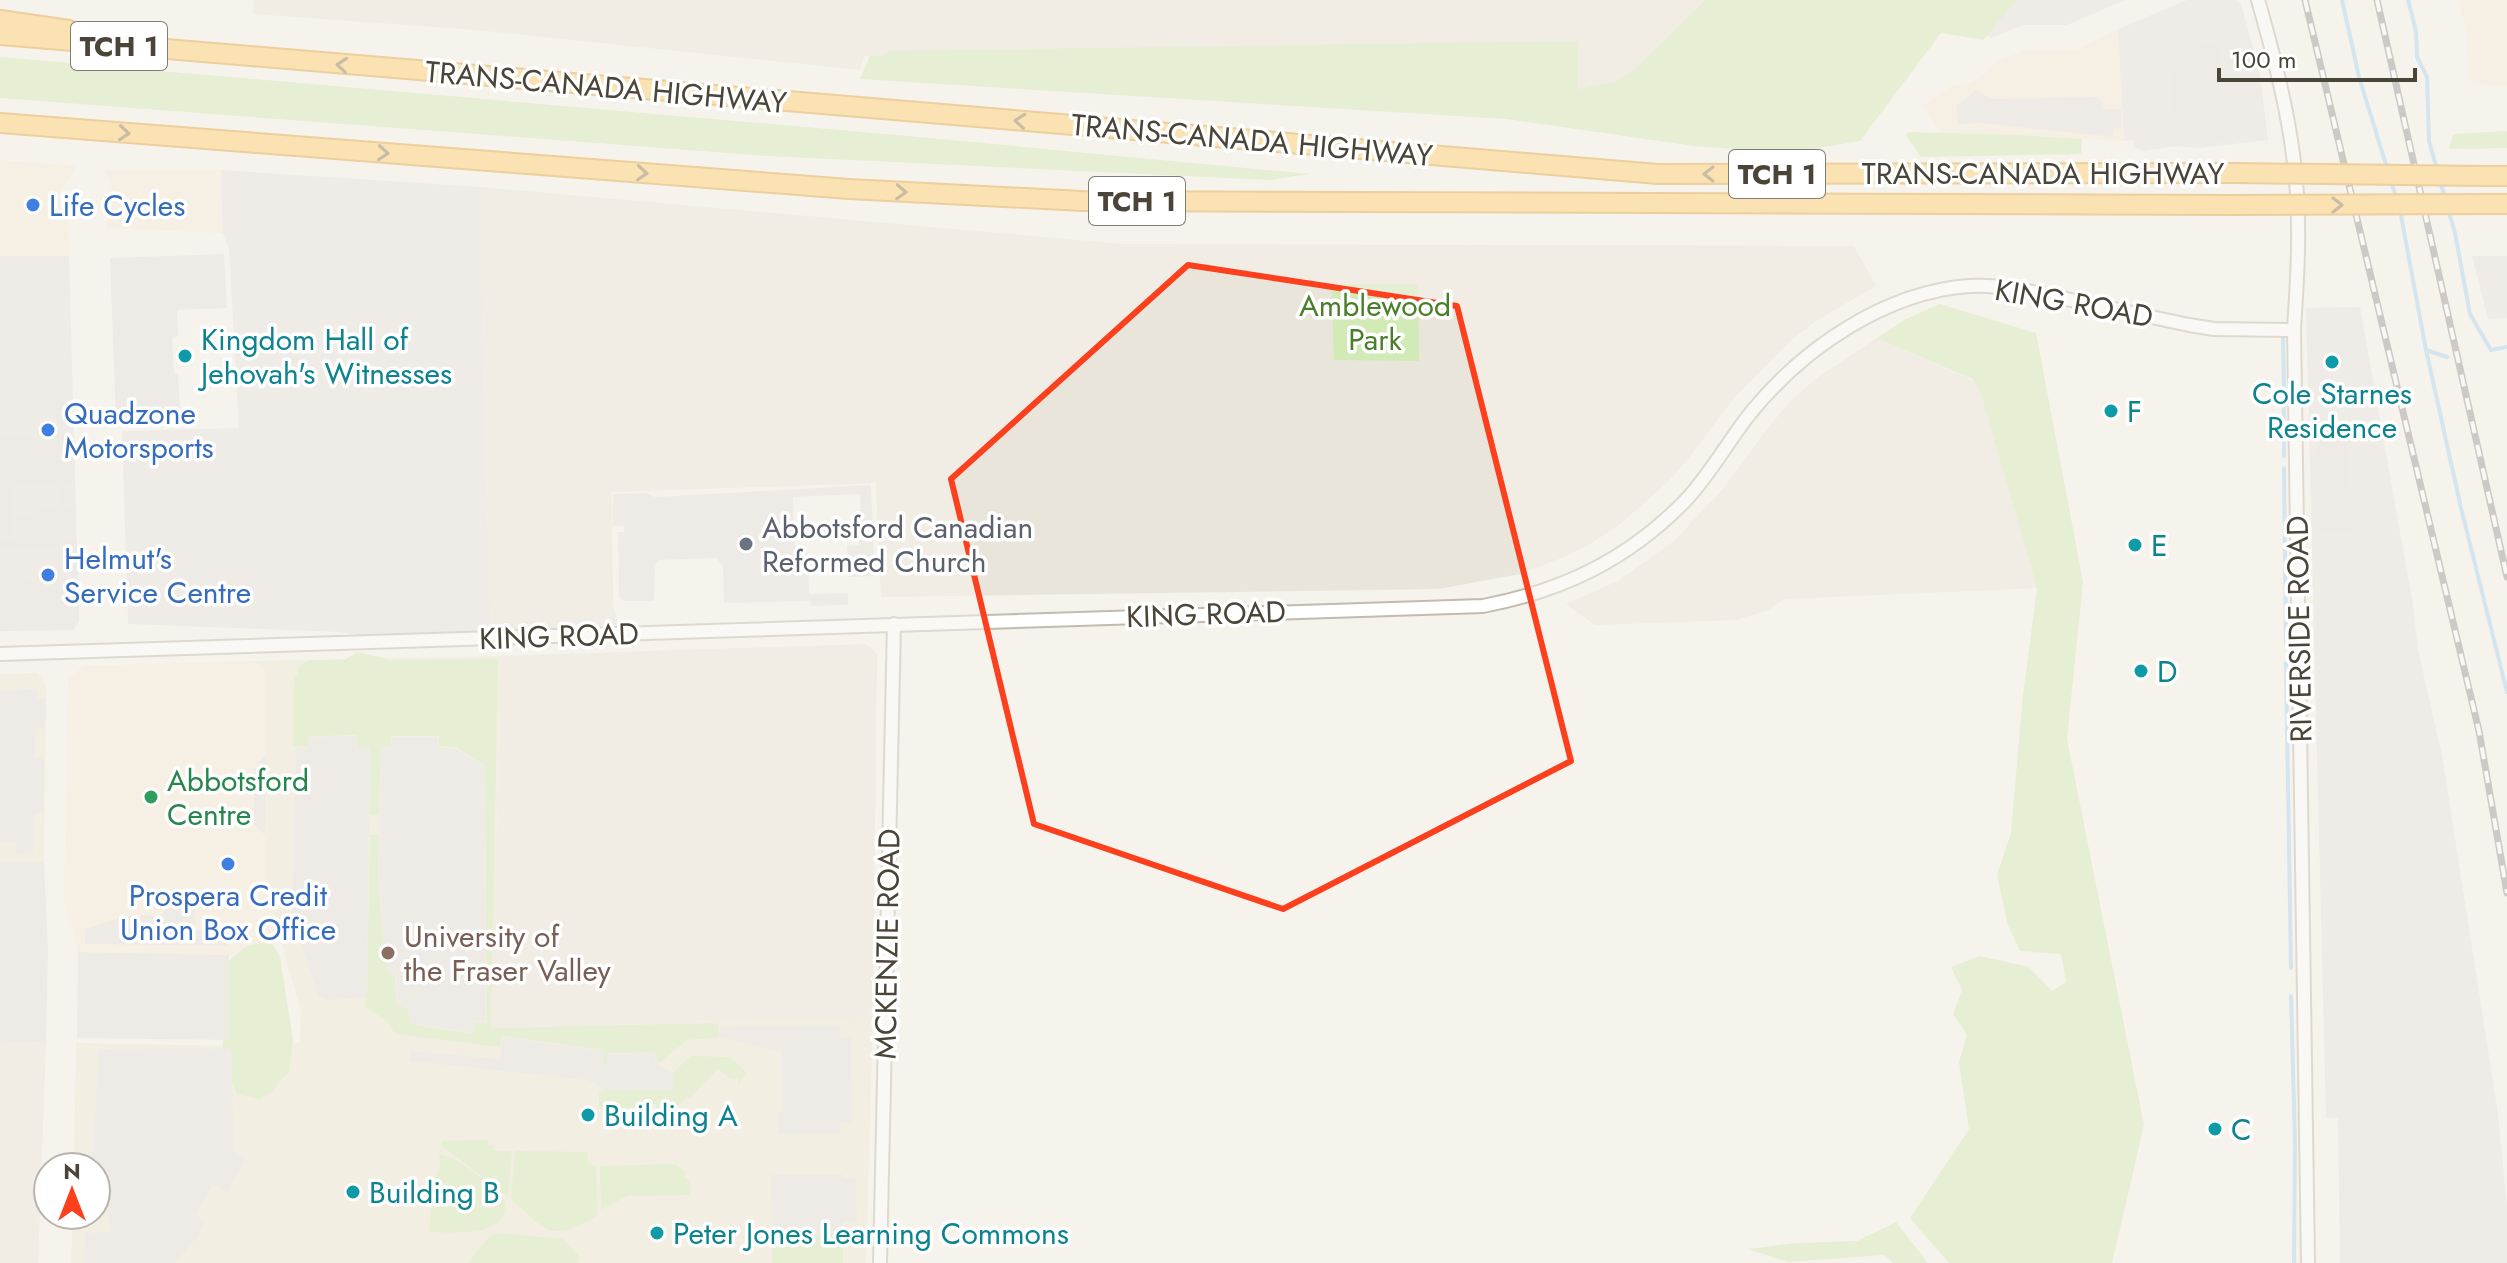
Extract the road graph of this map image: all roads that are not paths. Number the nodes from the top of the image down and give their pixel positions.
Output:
1 (2258, 0) edge
2 (0, 20) edge
3 (0, 35) edge
4 (238, 56) junction
5 (0, 123) edge
6 (46, 127) junction
7 (0, 133) edge
8 (2507, 176) edge
9 (2499, 204) edge
10 (2294, 330) junction
11 (894, 624) junction
12 (0, 654) edge
13 (880, 1263) edge
14 (2308, 1263) edge

1 - 10 street, RIVERSIDE ROAD
2 - 4 highway
3 - 4 highway, TRANS-CANADA HIGHWAY / TCH 1
8 -> 4 highway, TRANS-CANADA HIGHWAY / TCH 1, bridge
5 - 6 highway, TRANS-CANADA HIGHWAY / TCH 1
6 - 7 highway
6 -> 9 highway, TRANS-CANADA HIGHWAY / TCH 1, bridge
10 - 11 street, KING ROAD
10 - 14 street, RIVERSIDE ROAD
11 - 12 street, KING ROAD
11 - 13 street, MCKENZIE ROAD

